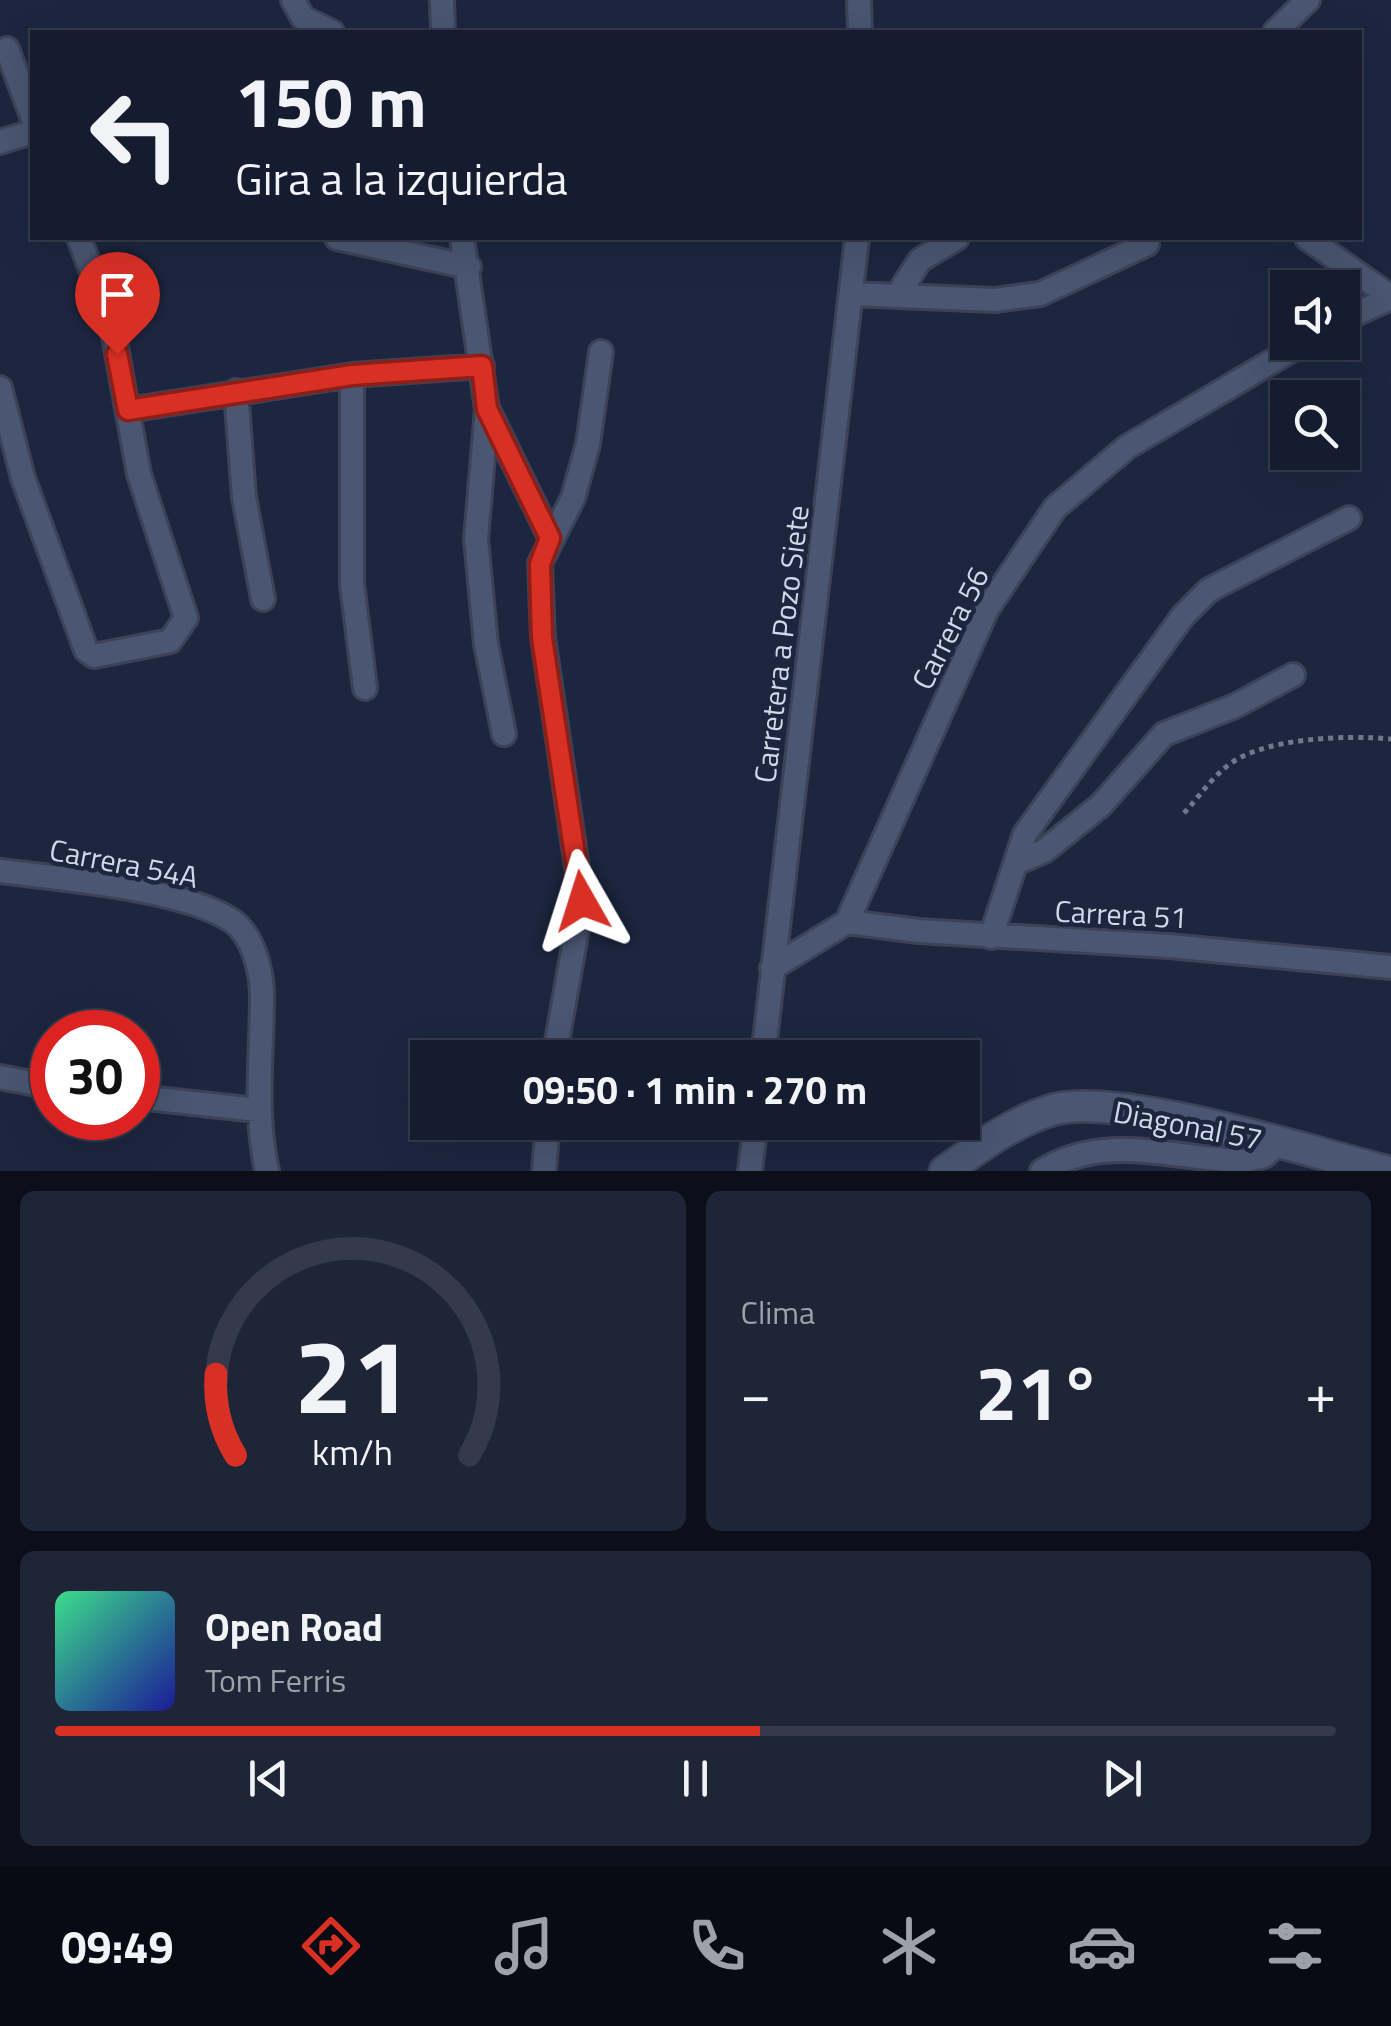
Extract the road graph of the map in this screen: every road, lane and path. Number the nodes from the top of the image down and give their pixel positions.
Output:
1 (293, 0) edge
2 (442, 0) edge
3 (859, 0) edge
4 (1308, 0) edge
5 (328, 30) edge
6 (443, 30) edge
7 (860, 30) edge
8 (1277, 30) edge
9 (7, 49) dead end
10 (27, 86) edge
11 (30, 133) edge
12 (0, 142) edge
13 (80, 240) edge
14 (346, 240) edge
15 (462, 240) edge
16 (857, 240) edge
17 (954, 240) edge
18 (1310, 240) edge
19 (1146, 244) dead end
20 (469, 268) junction
21 (853, 294) junction
22 (897, 296) junction
23 (1391, 297) edge
24 (1360, 312) edge
25 (601, 352) dead end
26 (1274, 360) edge
27 (482, 366) junction
28 (352, 375) junction
29 (0, 388) edge
30 (236, 390) junction
31 (487, 409) junction
32 (128, 410) junction
33 (1349, 518) dead end
34 (550, 538) junction
35 (263, 599) dead end
36 (1293, 675) dead end
37 (365, 688) dead end
38 (504, 734) dead end
39 (1391, 739) edge
40 (1184, 813) dead end
41 (1016, 863) junction
42 (0, 871) edge
43 (847, 922) junction
44 (991, 937) junction
45 (1391, 967) edge
46 (772, 968) junction
47 (557, 1040) edge
48 (765, 1040) edge
49 (0, 1077) edge
50 (30, 1082) edge
51 (160, 1099) edge
52 (257, 1110) junction
53 (547, 1140) edge
54 (754, 1140) edge
55 (1278, 1143) junction
56 (267, 1171) edge
57 (544, 1171) edge
58 (750, 1171) edge
59 (945, 1171) edge
60 (1042, 1171) edge
61 (1385, 1171) edge

1 - 5 street
2 - 6 street
3 - 7 street
4 - 8 street
9 - 10 street
11 - 12 street
13 - 32 street
14 - 20 street
15 - 20 street
16 - 21 street, Carretera a Pozo Siete
17 - 22 street
18 - 23 street
19 - 22 street
20 - 27 street
21 - 22 street
21 - 46 street, Carretera a Pozo Siete
23 - 24 street
25 - 34 street
26 - 43 street, Carrera 56
27 - 28 street
27 - 31 street
28 - 30 street
28 - 37 street
29 - 32 street
30 - 32 street
30 - 35 street
31 - 34 street
31 - 38 street
33 - 41 street
34 - 47 street
36 - 41 street
39 - 40 path
41 - 44 street
42 - 52 street, Carrera 54A
43 - 44 street, Carrera 51
43 - 46 street
44 - 45 street, Carrera 51
46 - 48 street, Carretera a Pozo Siete
49 - 50 street
51 - 52 street
52 - 56 street
53 - 57 street
54 - 58 street
55 - 59 street, Diagonal 57
55 - 60 street
55 - 61 street, Diagonal 57

